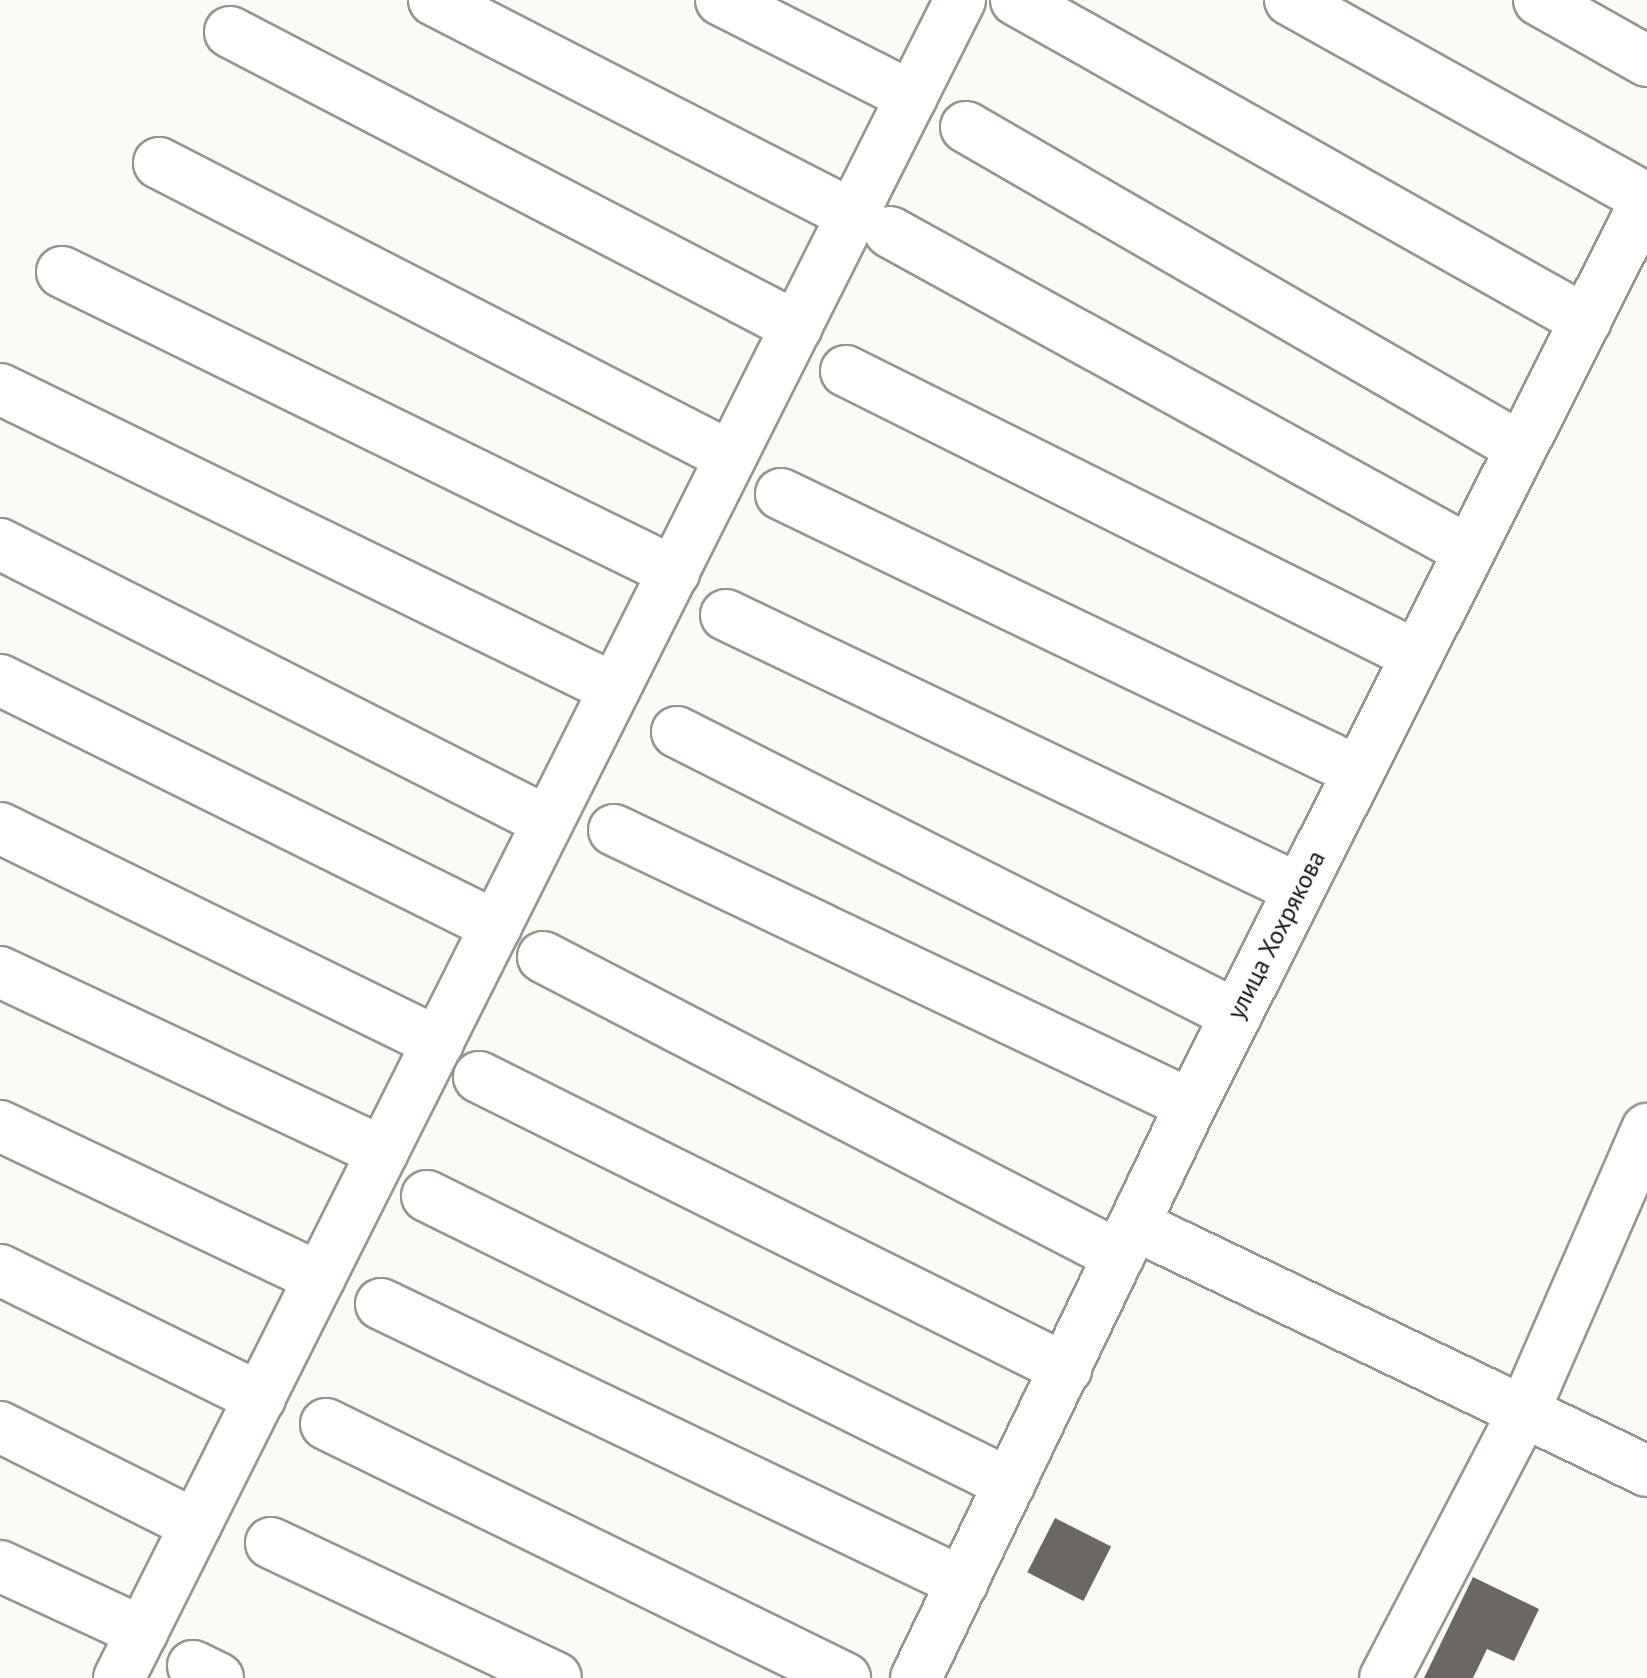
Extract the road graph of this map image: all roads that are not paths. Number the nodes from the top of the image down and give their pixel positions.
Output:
1 (434, 0) edge
2 (721, 0) edge
3 (960, 0) edge
4 (1016, 0) edge
5 (1290, 0) edge
6 (1539, 0) edge
7 (230, 32) dead end
8 (1647, 61) edge
9 (912, 96) junction
10 (966, 127) dead end
11 (159, 163) dead end
12 (1647, 198) edge
13 (872, 223) junction
14 (62, 272) dead end
15 (1586, 320) junction
16 (797, 327) junction
17 (846, 370) dead end
18 (0, 389) edge
19 (1521, 448) junction
20 (731, 457) junction
21 (780, 494) dead end
22 (0, 544) edge
23 (1470, 552) junction
24 (674, 572) junction
25 (726, 615) dead end
26 (1417, 656) junction
27 (0, 680) edge
28 (615, 689) junction
29 (677, 732) dead end
30 (1358, 772) junction
31 (548, 822) junction
32 (0, 828) edge
33 (614, 830) dead end
34 (1299, 889) junction
35 (496, 926) junction
36 (543, 957) dead end
37 (0, 972) edge
38 (1236, 1015) junction
39 (438, 1043) junction
40 (479, 1077) dead end
41 (1191, 1105) junction
42 (0, 1126) edge
43 (1647, 1129) edge
44 (383, 1152) junction
45 (426, 1196) dead end
46 (1127, 1240) junction
47 (0, 1270) edge
48 (320, 1278) junction
49 (381, 1304) dead end
50 (1066, 1369) junction
51 (260, 1398) junction
52 (1524, 1411) junction
53 (326, 1424) dead end
54 (0, 1427) edge
55 (1647, 1471) edge
56 (1010, 1484) junction
57 (196, 1525) junction
58 (272, 1543) dead end
59 (0, 1566) edge
60 (964, 1583) junction
61 (142, 1632) junction
62 (119, 1678) edge
63 (556, 1678) edge
64 (845, 1678) edge
65 (916, 1678) edge
66 (1384, 1678) edge

1 - 13 street
2 - 9 street
3 - 9 street
4 - 15 street
5 - 12 street
6 - 8 street
7 - 16 street
9 - 13 street
10 - 19 street
11 - 20 street
12 - 15 street, улица Хохрякова
13 - 16 street
13 - 23 street
14 - 24 street
15 - 19 street, улица Хохрякова
16 - 20 street
17 - 26 street
18 - 28 street
19 - 23 street, улица Хохрякова
20 - 24 street
21 - 30 street
22 - 31 street
23 - 26 street, улица Хохрякова
24 - 28 street
25 - 34 street
26 - 30 street, улица Хохрякова
27 - 35 street
28 - 31 street
29 - 38 street
30 - 34 street, улица Хохрякова
31 - 35 street
32 - 39 street
33 - 41 street
34 - 38 street, улица Хохрякова
35 - 39 street
36 - 46 street
37 - 44 street
38 - 41 street, улица Хохрякова
39 - 44 street
40 - 50 street
41 - 46 street, улица Хохрякова
42 - 48 street
43 - 52 street
44 - 48 street
45 - 56 street
46 - 50 street, улица Хохрякова
46 - 52 street
47 - 51 street
48 - 51 street
49 - 60 street
50 - 56 street, улица Хохрякова
51 - 57 street
52 - 55 street
52 - 66 street
53 - 64 street
54 - 57 street
56 - 60 street, улица Хохрякова
57 - 61 street
58 - 63 street
59 - 61 street
60 - 65 street, улица Хохрякова
61 - 62 street

